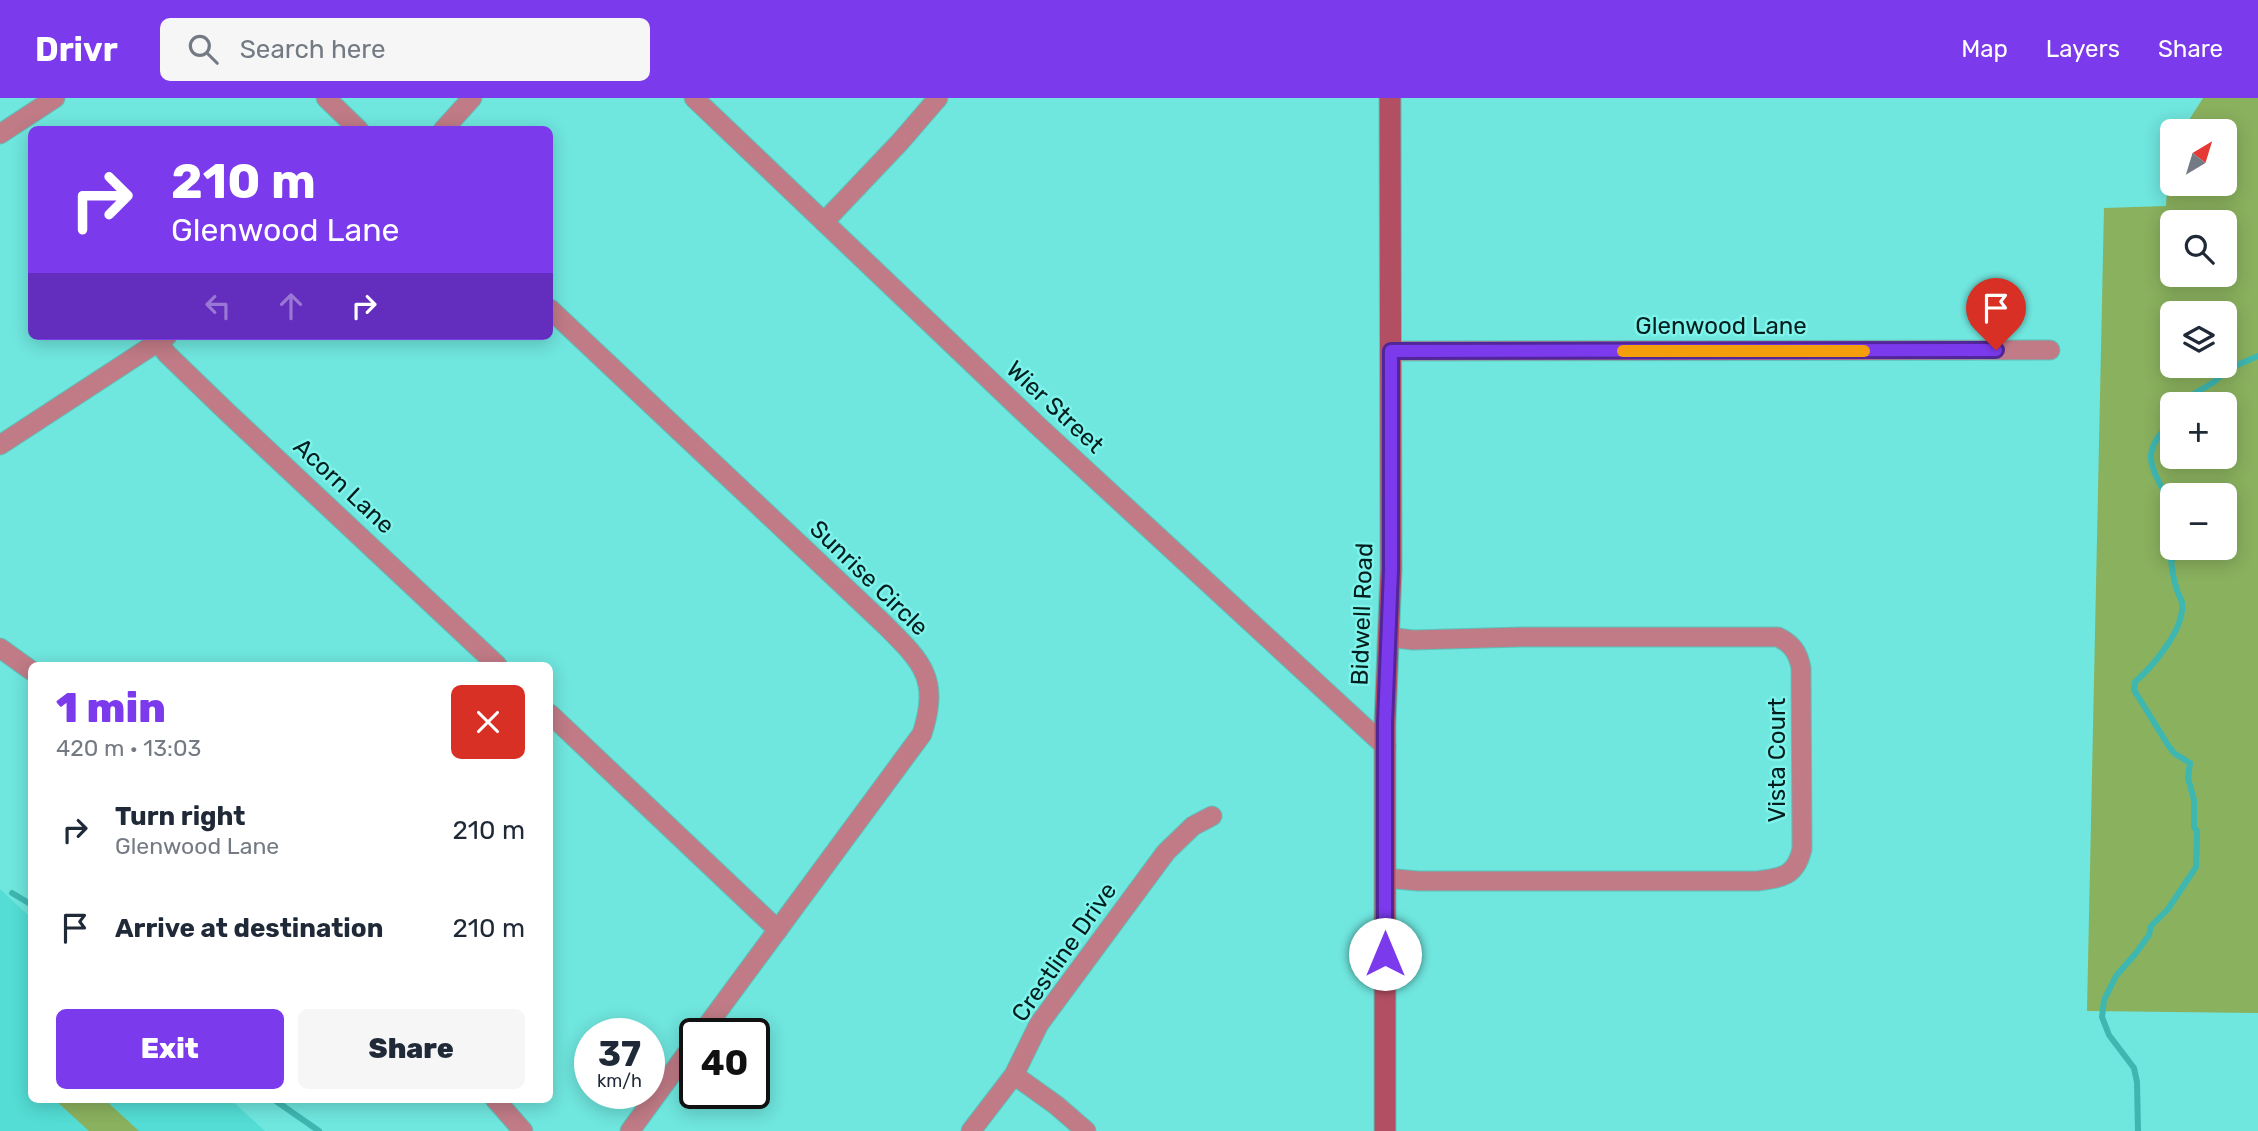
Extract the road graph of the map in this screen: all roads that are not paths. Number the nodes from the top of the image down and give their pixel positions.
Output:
1 (55, 98) edge
2 (326, 98) edge
3 (472, 98) edge
4 (694, 98) edge
5 (938, 98) edge
6 (1390, 98) edge
7 (355, 126) edge
8 (447, 126) edge
9 (0, 134) edge
10 (824, 222) junction
11 (553, 312) edge
12 (161, 340) edge
13 (163, 340) edge
14 (2050, 350) dead end
15 (1391, 351) junction
16 (0, 445) edge
17 (1388, 637) junction
18 (0, 648) edge
19 (494, 662) edge
20 (28, 668) edge
21 (553, 717) edge
22 (1386, 747) junction
23 (1212, 816) dead end
24 (1385, 878) junction
25 (778, 930) junction
26 (713, 1018) edge
27 (679, 1064) edge
28 (1014, 1075) junction
29 (498, 1103) edge
30 (523, 1131) edge
31 (630, 1131) edge
32 (971, 1131) edge
33 (1086, 1131) edge
34 (1385, 1131) edge

1 - 9 street
2 - 7 street
3 - 8 street
4 - 10 street, Wier Street
5 - 10 street
6 - 15 street, Bidwell Road
10 - 22 street, Wier Street
11 - 25 street, Sunrise Circle
12 - 16 street
13 - 19 street, Acorn Lane
14 - 15 street, Glenwood Lane
15 - 17 street, Bidwell Road
17 - 22 street, Bidwell Road
17 - 24 street, Vista Court
18 - 20 street
21 - 25 street
22 - 24 street, Bidwell Road
23 - 28 street, Crestline Drive
24 - 34 street, Bidwell Road
25 - 26 street, Sunrise Circle
27 - 31 street
28 - 32 street, Crestline Drive
28 - 33 street
29 - 30 street

